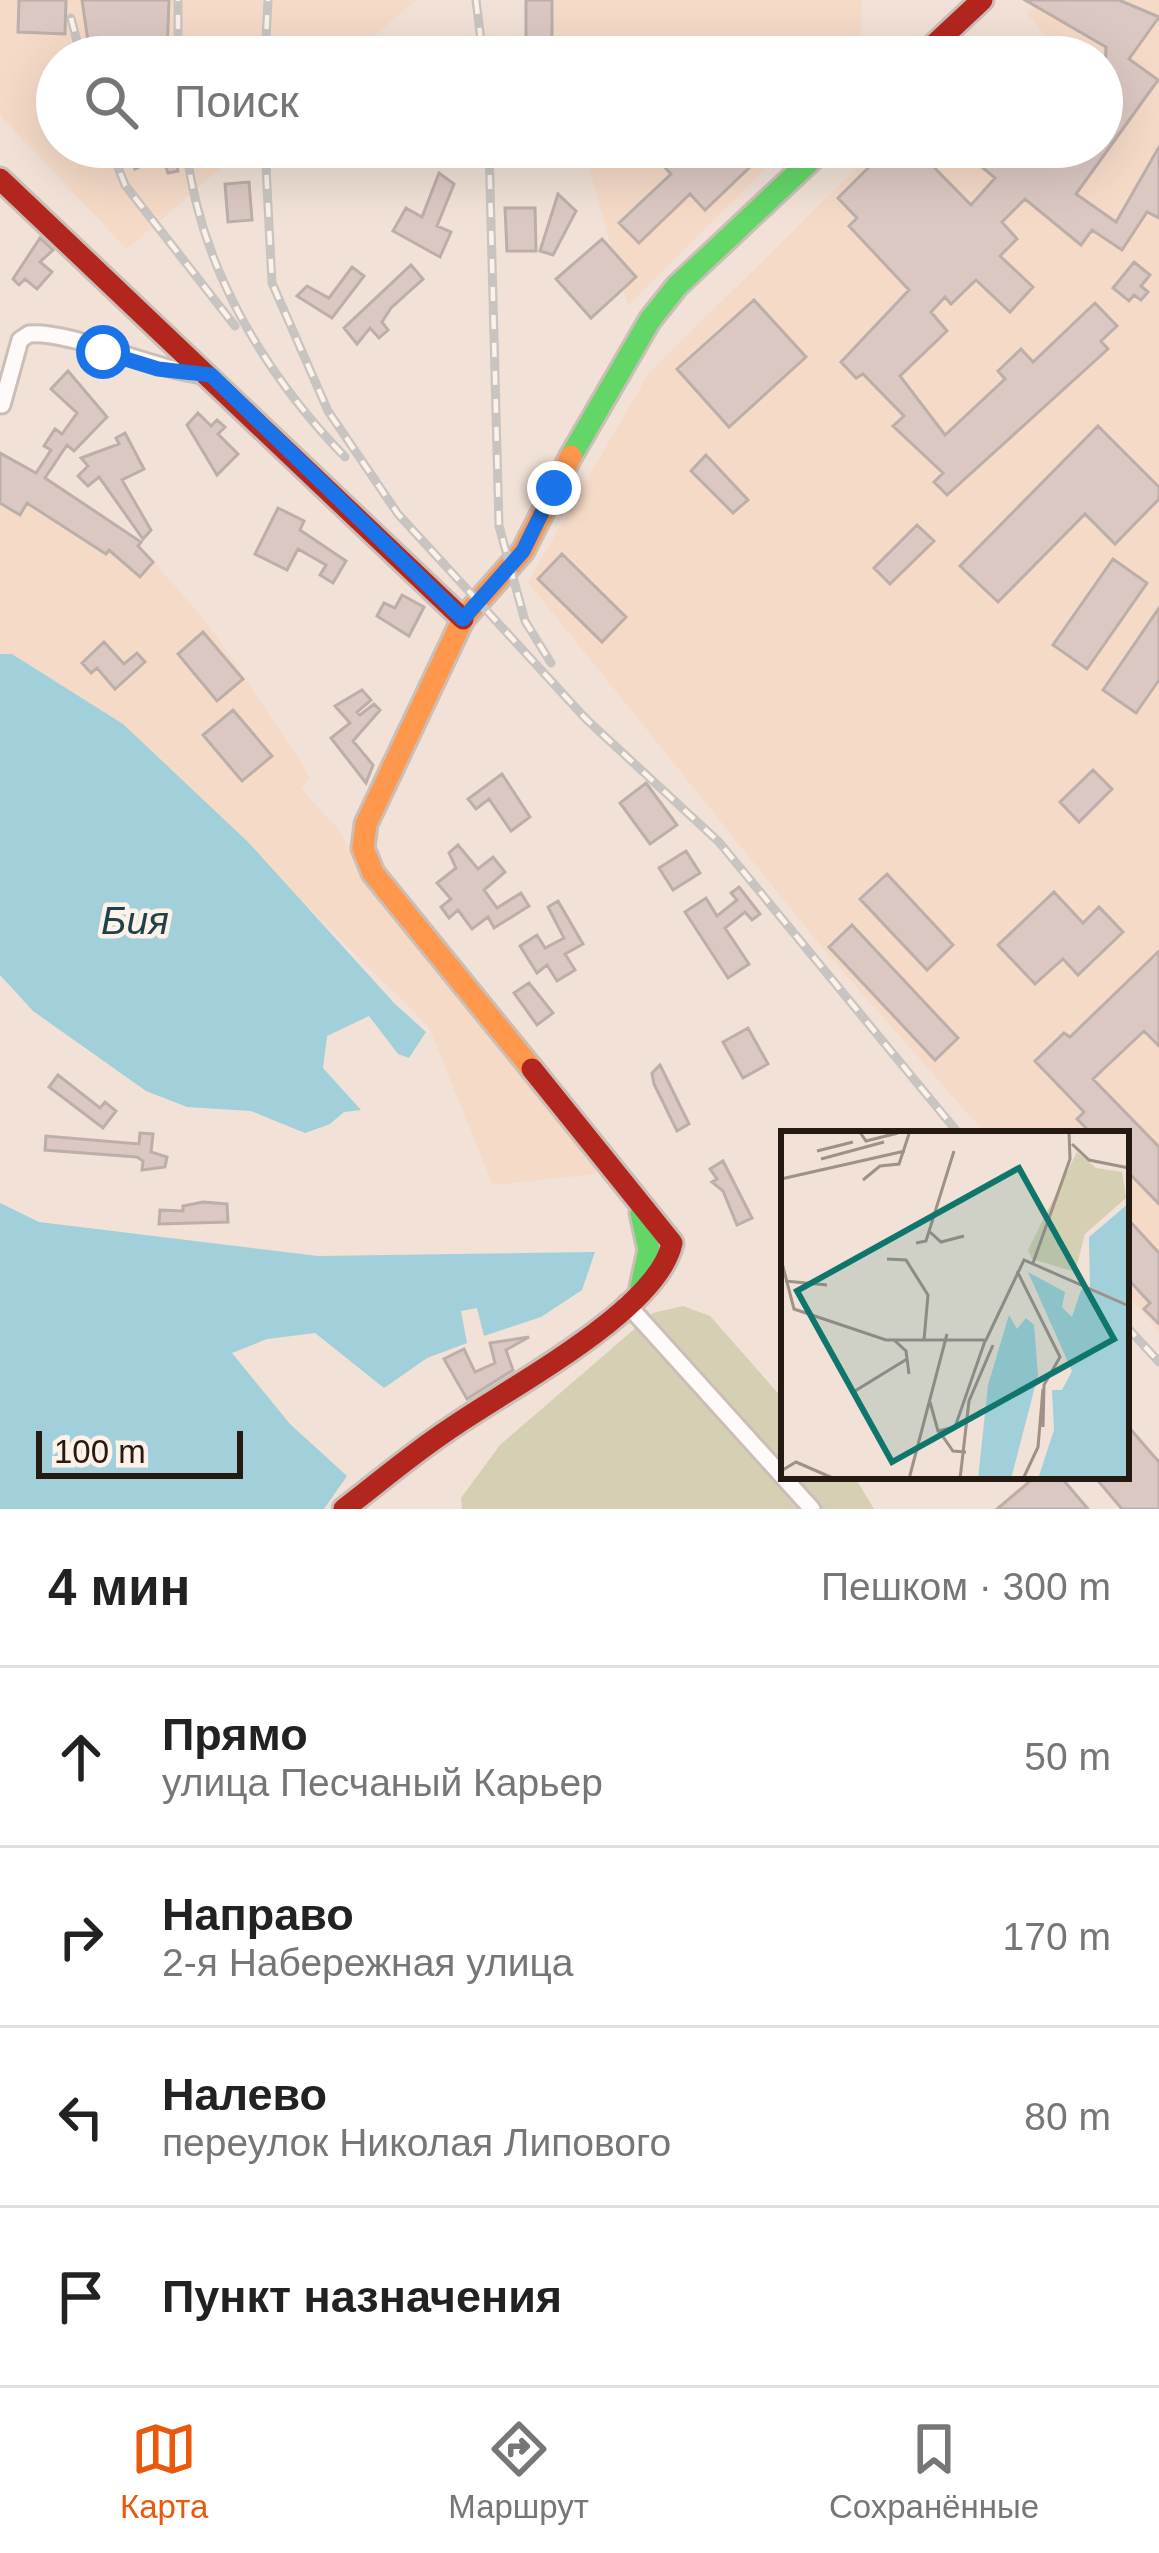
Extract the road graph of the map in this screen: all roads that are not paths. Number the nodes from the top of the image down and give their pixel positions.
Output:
1 (982, 0) edge
2 (943, 36) edge
3 (803, 168) edge
4 (0, 179) edge
5 (211, 375) junction
6 (2, 406) edge
7 (463, 619) junction
8 (632, 1297) junction
9 (781, 1472) edge
10 (787, 1479) edge
11 (344, 1509) edge
12 (812, 1509) edge

1 - 2 street
3 - 7 street
4 - 5 street
5 - 6 street
5 - 7 street
7 - 8 street
8 - 9 street
8 - 11 street
10 - 12 street

